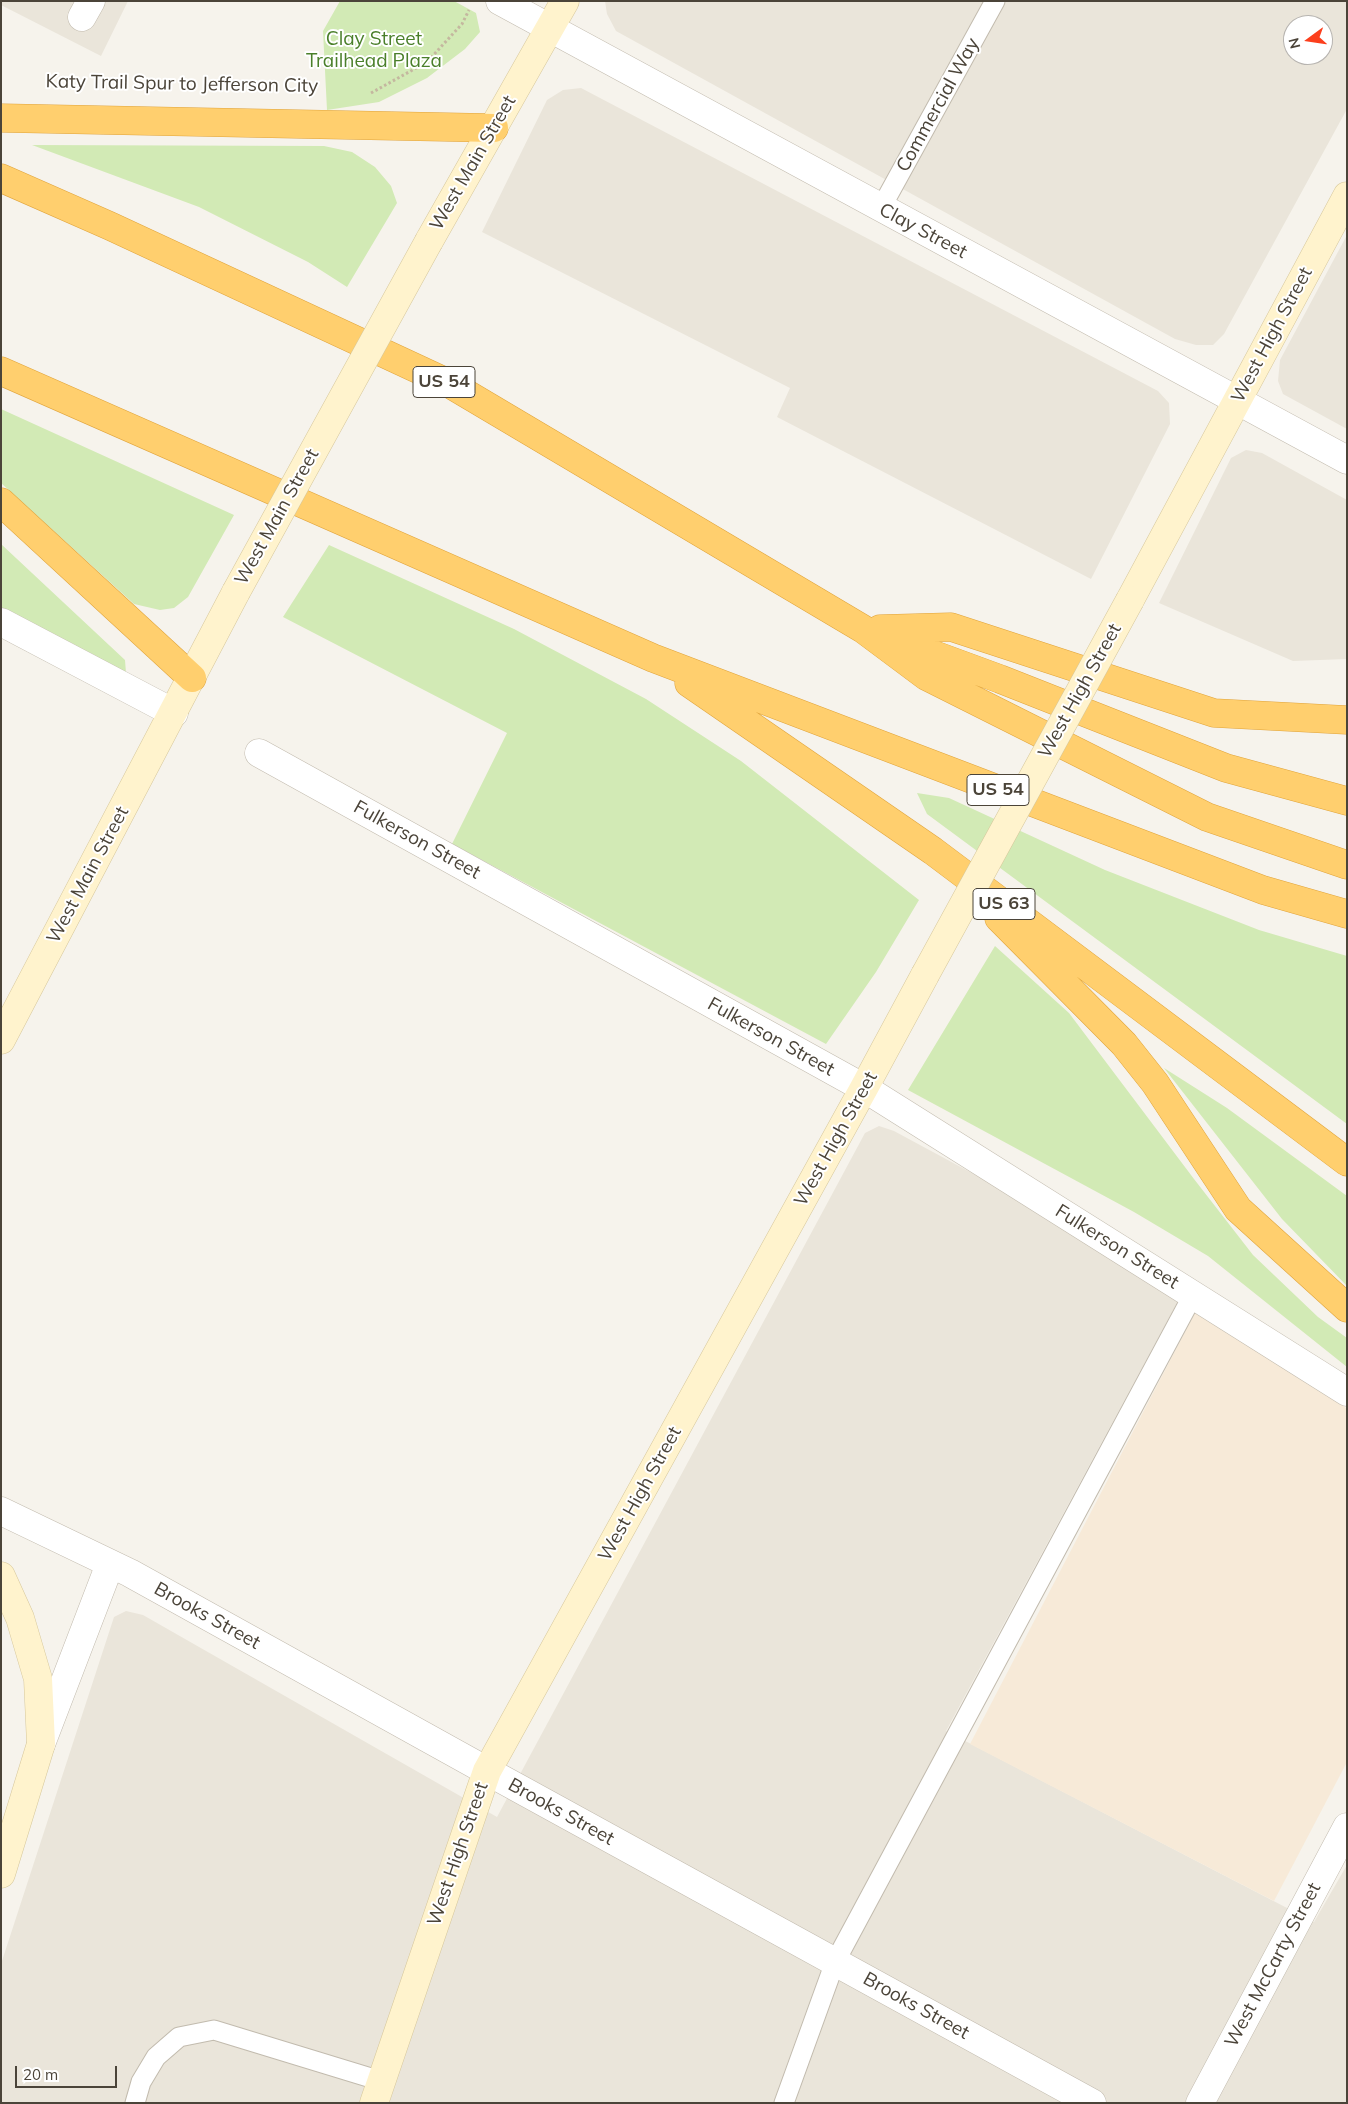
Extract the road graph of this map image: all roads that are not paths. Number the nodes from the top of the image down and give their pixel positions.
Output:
1 (500, 1) edge
2 (565, 1) edge
3 (995, 1) edge
4 (550, 29) junction
5 (1, 118) edge
6 (494, 128) junction
7 (1, 178) edge
8 (1347, 196) edge
9 (881, 208) junction
10 (1, 371) edge
11 (1237, 401) junction
12 (1347, 460) edge
13 (1, 502) edge
14 (1, 622) edge
15 (864, 629) junction
16 (653, 658) junction
17 (192, 678) junction
18 (174, 713) junction
19 (1347, 720) edge
20 (258, 752) dead end
21 (1347, 801) edge
22 (934, 851) junction
23 (1347, 865) edge
24 (1347, 914) edge
25 (1, 1040) edge
26 (864, 1088) junction
27 (1347, 1162) edge
28 (1193, 1295) junction
29 (1347, 1308) edge
30 (1347, 1392) edge
31 (1, 1511) edge
32 (110, 1564) junction
33 (1, 1576) edge
34 (42, 1744) junction
35 (487, 1771) junction
36 (1347, 1827) edge
37 (1, 1874) edge
38 (835, 1962) junction
39 (377, 2092) edge
40 (135, 2103) edge
41 (784, 2103) edge
42 (1092, 2103) edge
43 (1200, 2103) edge

1 - 4 street, Clay Street
2 - 4 street, West Main Street
3 - 9 lane, Commercial Way
4 - 6 street, West Main Street
4 - 9 street, Clay Street
5 - 6 highway
6 - 17 street, West Main Street, bridge
7 - 15 highway, US 54
8 - 11 street, West High Street
9 - 11 street, Clay Street
10 - 16 highway, US 54
11 - 12 street, Clay Street
11 - 26 street, West High Street, bridge
13 - 17 highway
14 - 18 street
15 - 19 highway
15 - 21 highway
15 - 23 highway, US 54
16 - 22 highway, US 63
16 - 24 highway, US 54
17 - 18 street, West Main Street
18 - 25 street, West Main Street
20 - 26 street, Fulkerson Street
22 - 27 highway, US 63
22 - 29 highway
26 - 28 street, Fulkerson Street
26 - 35 street, West High Street
28 - 30 street, Fulkerson Street
28 - 38 lane
31 - 32 street, Brooks Street
32 - 34 street
32 - 35 street, Brooks Street
33 - 34 street
34 - 37 street
35 - 38 street, Brooks Street
35 - 39 street, West High Street
36 - 43 street, West McCarty Street
38 - 41 lane
38 - 42 street, Brooks Street
39 - 40 lane

